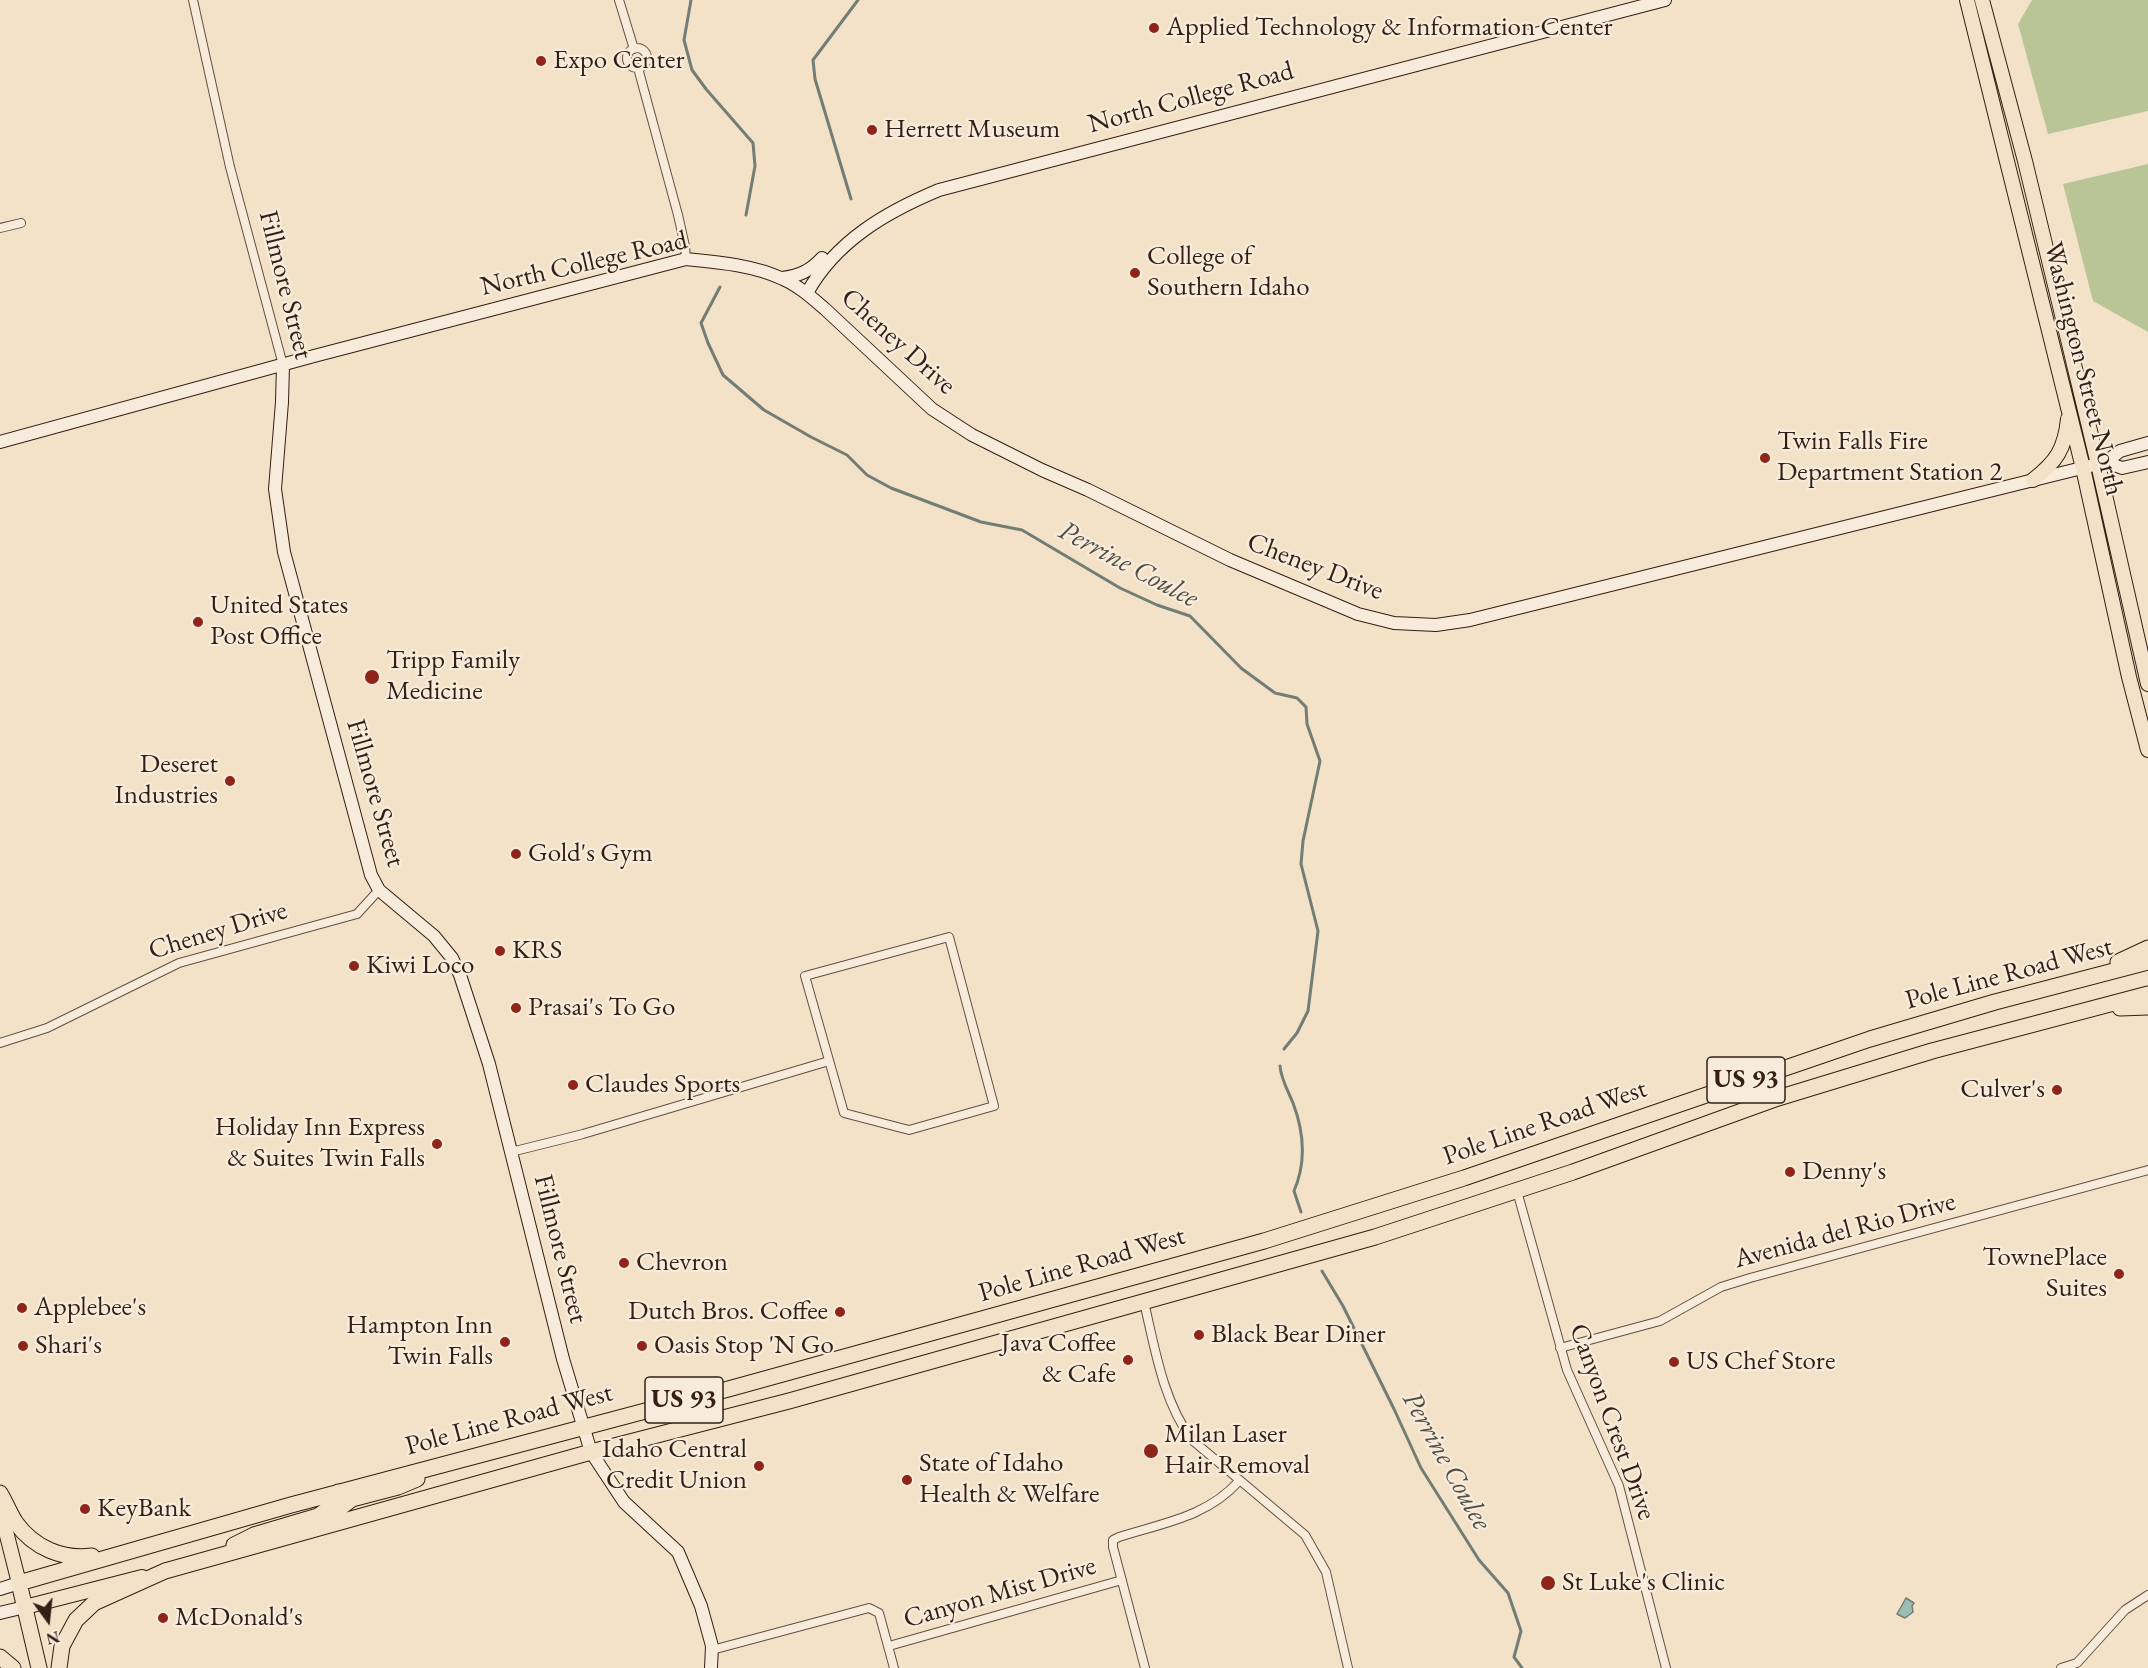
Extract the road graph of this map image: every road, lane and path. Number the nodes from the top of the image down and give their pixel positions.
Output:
1 (193, 0) edge
2 (620, 0) edge
3 (1665, 0) edge
4 (1967, 0) edge
5 (1982, 0) edge
6 (634, 49) junction
7 (638, 68) junction
8 (939, 190) junction
9 (21, 223) dead end
10 (0, 228) edge
11 (686, 259) junction
12 (782, 278) junction
13 (807, 293) junction
14 (283, 365) junction
15 (2069, 411) junction
16 (0, 442) edge
17 (2148, 443) edge
18 (2148, 462) edge
19 (2102, 463) junction
20 (2083, 468) junction
21 (2032, 480) junction
22 (2148, 684) edge
23 (2148, 750) edge
24 (379, 890) junction
25 (2148, 948) edge
26 (2148, 962) edge
27 (2061, 985) junction
28 (2148, 994) edge
29 (2148, 1006) edge
30 (2079, 1012) junction
31 (0, 1043) edge
32 (829, 1061) junction
33 (511, 1152) junction
34 (2148, 1170) edge
35 (1517, 1191) junction
36 (1144, 1302) junction
37 (1560, 1348) junction
38 (583, 1427) junction
39 (591, 1452) junction
40 (467, 1457) junction
41 (1239, 1481) junction
42 (338, 1492) junction
43 (0, 1493) edge
44 (0, 1508) edge
45 (334, 1524) junction
46 (151, 1545) junction
47 (199, 1562) junction
48 (165, 1571) junction
49 (1122, 1580) junction
50 (19, 1584) junction
51 (0, 1589) edge
52 (2148, 1595) edge
53 (25, 1607) junction
54 (0, 1613) edge
55 (889, 1646) junction
56 (712, 1650) junction
57 (0, 1657) edge
58 (13, 1668) edge
59 (39, 1668) edge
60 (59, 1668) edge
61 (711, 1668) edge
62 (894, 1668) edge
63 (1145, 1668) edge
64 (1348, 1668) edge
65 (1666, 1668) edge
66 (2061, 1668) edge

1 - 14 street, Fillmore Street
2 - 6 street
3 - 8 street, North College Road
4 - 15 main road, Washington Street North
5 - 19 main road, Washington Street North
6 - 7 street
6 - 7 street
7 - 11 street
8 - 12 street
8 - 13 street, North College Road
9 - 10 street
11 - 12 street, North College Road
11 - 14 street, North College Road
12 - 13 street, North College Road
13 - 21 street, Cheney Drive
14 - 16 street, North College Road
14 - 24 street, Fillmore Street
15 - 20 main road, Washington Street North
15 - 21 main road
17 - 19 street
18 - 19 street
19 - 20 street, Cheney Drive
19 - 22 main road, Washington Street North
20 - 21 street, Cheney Drive
20 - 23 main road, Washington Street North
24 - 31 street, Cheney Drive
24 - 33 street, Fillmore Street
25 - 27 highway
26 - 27 highway, Pole Line Road West / US 93
27 - 38 highway, Pole Line Road West / US 93
28 - 30 highway, Pole Line Road West / US 93
29 - 30 highway
30 - 35 highway, Pole Line Road West / US 93
32 - 32 street
32 - 33 street
33 - 38 street, Fillmore Street
34 - 37 street, Avenida del Rio Drive
35 - 36 highway, Pole Line Road West / US 93
35 - 37 street, Canyon Crest Drive
36 - 39 highway, Pole Line Road West / US 93
36 - 41 street
37 - 65 street, Canyon Crest Drive
38 - 39 street, Fillmore Street
38 - 40 highway, Pole Line Road West / US 93
39 - 45 highway, Pole Line Road West / US 93
39 - 56 street, Fillmore Street
40 - 42 highway, Pole Line Road West / US 93
40 - 45 highway
41 - 49 street
41 - 64 street
42 - 46 highway, Pole Line Road West / US 93
42 - 47 highway
43 - 46 highway
44 - 50 main road
45 - 47 highway, Pole Line Road West / US 93
46 - 50 highway, Pole Line Road West / US 93
47 - 48 highway, Pole Line Road West / US 93
48 - 53 main road, Pole Line Road West
48 - 60 highway, US 93
49 - 55 street, Canyon Mist Drive
49 - 63 street
50 - 51 street
50 - 53 highway
52 - 66 street
53 - 54 street
53 - 59 highway
55 - 56 street
55 - 62 street
56 - 61 street, Fillmore Street
57 - 58 highway

